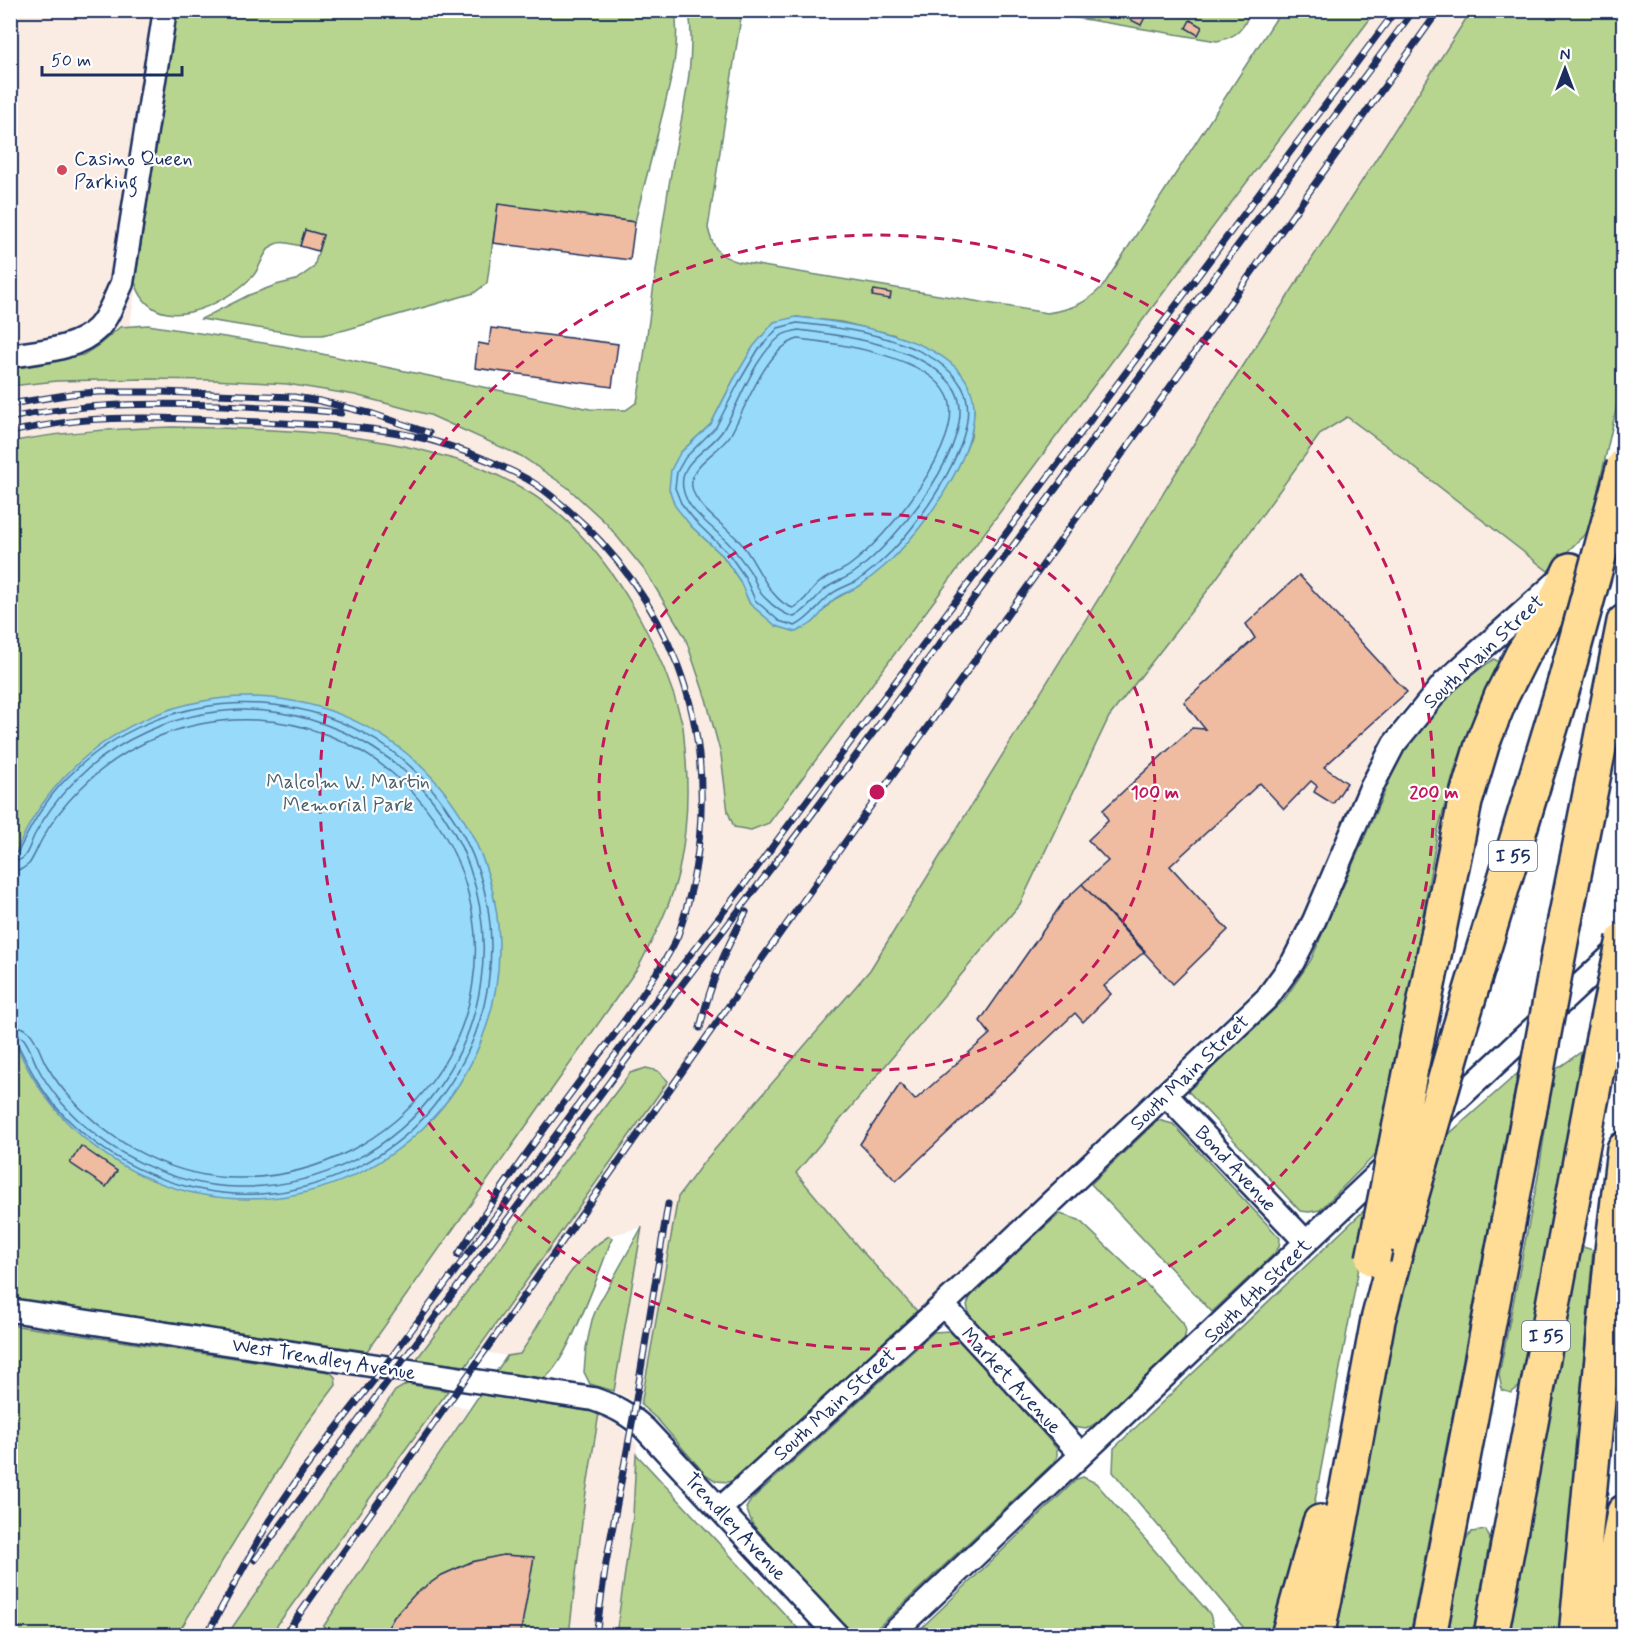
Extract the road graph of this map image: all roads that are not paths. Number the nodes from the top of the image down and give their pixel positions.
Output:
1 (165, 10) edge
2 (10, 356) edge
3 (1623, 465) edge
4 (1570, 570) joint
5 (1623, 626) edge
6 (1623, 939) edge
7 (1623, 944) edge
8 (1166, 1095) junction
9 (1623, 1149) edge
10 (1306, 1242) junction
11 (943, 1305) junction
12 (10, 1310) edge
13 (1378, 1320) junction
14 (633, 1418) joint
15 (1081, 1454) junction
16 (720, 1509) junction
17 (1623, 1512) edge
18 (1328, 1535) junction
19 (838, 1635) edge
20 (890, 1635) edge
21 (1288, 1635) edge
22 (1317, 1635) edge
23 (1429, 1635) edge
24 (1491, 1635) edge
25 (1576, 1635) edge
26 (1601, 1635) edge

1 - 2 street
3 - 13 highway, I 55, bridge
4 - 8 street, South Main Street
4 - 13 highway, bridge
5 - 23 highway, bridge
6 - 24 highway, I 55, bridge
7 - 10 street, South 4th Street
8 - 10 street, Bond Avenue
8 - 11 street, South Main Street
9 - 25 highway
10 - 15 street, South 4th Street
11 - 15 street, Market Avenue
11 - 16 street, South Main Street
12 - 14 street, West Trendley Avenue
13 - 18 highway, I 55
14 - 16 street, Trendley Avenue
15 - 20 street, South 4th Street
16 - 19 street, Trendley Avenue
17 - 26 highway
18 - 21 highway
18 - 22 highway

